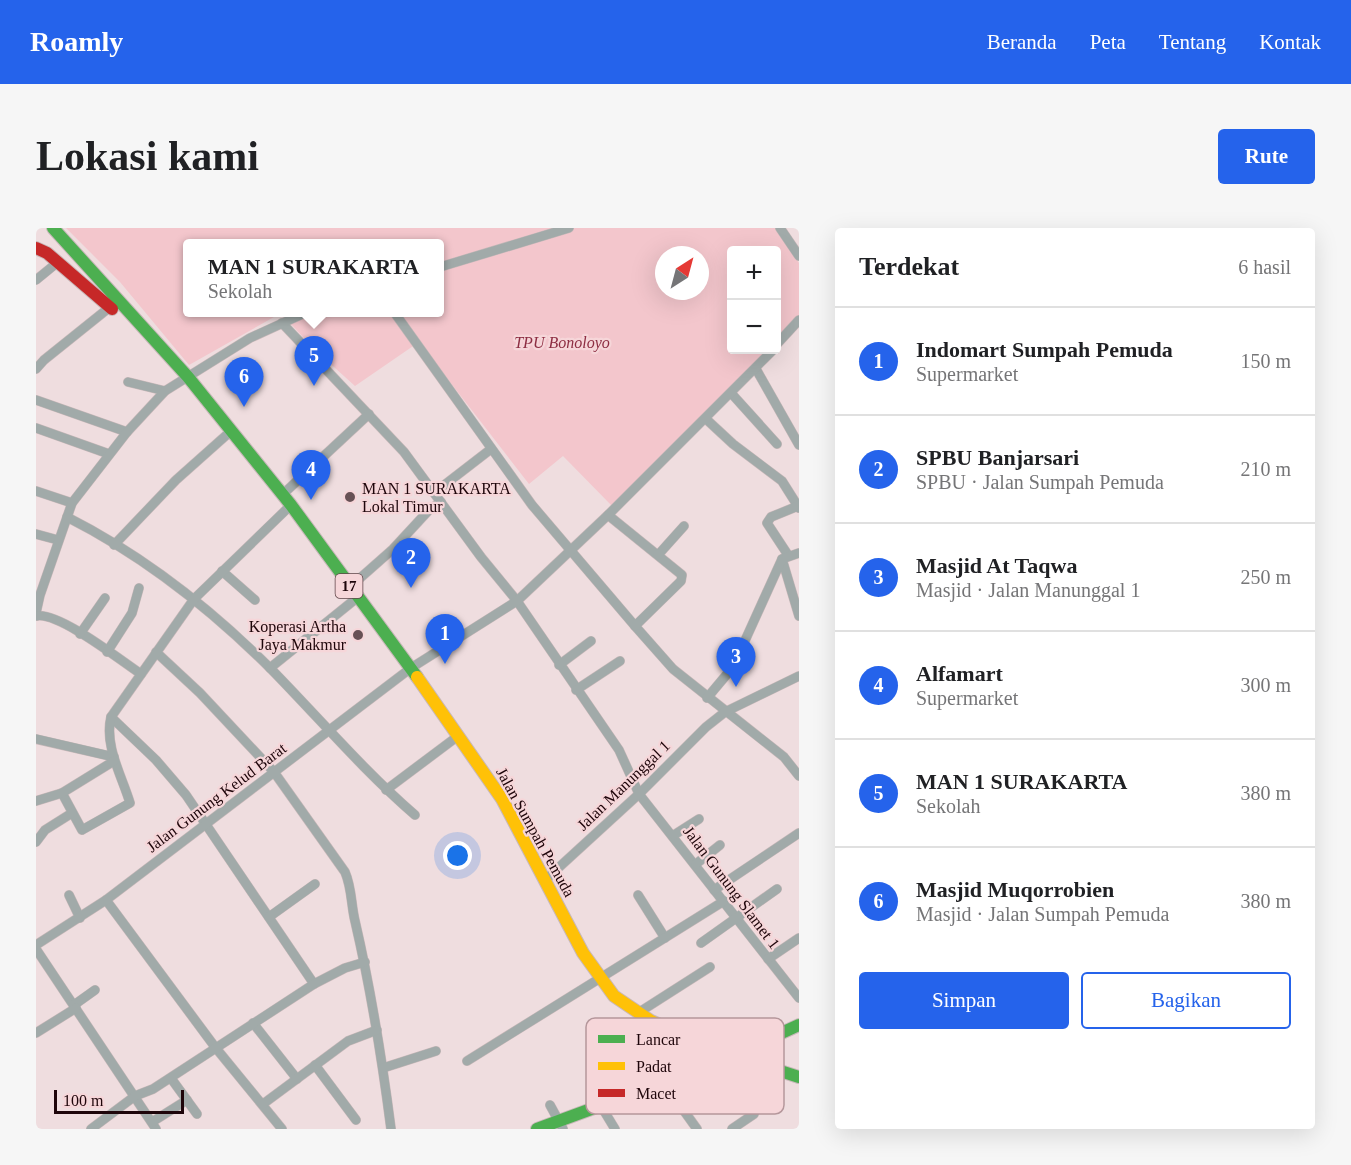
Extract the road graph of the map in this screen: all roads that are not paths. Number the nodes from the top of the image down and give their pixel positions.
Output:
1 (40, 228) edge
2 (53, 228) edge
3 (569, 228) edge
4 (780, 228) edge
5 (36, 243) edge
6 (796, 243) edge
7 (42, 251) edge
8 (799, 256) edge
9 (80, 259) junction
10 (58, 262) junction
11 (444, 266) edge
12 (36, 280) edge
13 (110, 307) junction
14 (296, 317) edge
15 (398, 317) edge
16 (799, 320) edge
17 (282, 323) junction
18 (143, 330) junction
19 (781, 340) edge
20 (769, 354) edge
21 (36, 369) edge
22 (756, 369) junction
23 (188, 377) junction
24 (128, 382) dead end
25 (165, 391) junction
26 (731, 393) junction
27 (36, 400) edge
28 (369, 414) junction
29 (706, 419) junction
30 (36, 428) edge
31 (231, 431) junction
32 (127, 432) junction
33 (777, 444) dead end
34 (799, 445) edge
35 (491, 449) junction
36 (109, 454) junction
37 (36, 490) edge
38 (434, 493) junction
39 (286, 500) junction
40 (441, 502) junction
41 (72, 503) junction
42 (798, 507) edge
43 (608, 515) junction
44 (67, 517) junction
45 (684, 526) dead end
46 (36, 534) edge
47 (58, 540) junction
48 (114, 545) junction
49 (570, 551) junction
50 (799, 553) edge
51 (658, 555) junction
52 (785, 557) junction
53 (222, 571) junction
54 (40, 580) edge
55 (350, 587) junction
56 (139, 588) dead end
57 (358, 597) junction
58 (796, 597) edge
59 (105, 598) dead end
60 (194, 599) junction
61 (255, 600) dead end
62 (517, 601) junction
63 (36, 615) edge
64 (799, 616) edge
65 (635, 626) junction
66 (80, 634) junction
67 (591, 641) dead end
68 (107, 652) junction
69 (156, 652) junction
70 (620, 661) dead end
71 (559, 665) junction
72 (270, 668) junction
73 (411, 668) junction
74 (141, 674) junction
75 (799, 676) edge
76 (576, 690) junction
77 (707, 698) junction
78 (725, 712) junction
79 (111, 717) junction
80 (329, 730) junction
81 (458, 736) junction
82 (36, 739) edge
83 (114, 759) junction
84 (795, 763) edge
85 (274, 772) junction
86 (799, 776) edge
87 (386, 790) junction
88 (62, 793) junction
89 (639, 794) junction
90 (36, 801) edge
91 (72, 813) junction
92 (415, 816) dead end
93 (699, 819) dead end
94 (204, 825) junction
95 (799, 833) edge
96 (674, 834) junction
97 (36, 842) edge
98 (720, 845) dead end
99 (696, 864) junction
100 (542, 878) junction
101 (315, 884) dead end
102 (777, 889) dead end
103 (714, 890) junction
104 (69, 895) dead end
105 (638, 895) dead end
106 (106, 900) junction
107 (724, 901) junction
108 (269, 917) junction
109 (80, 918) junction
110 (737, 919) junction
111 (665, 938) junction
112 (799, 938) edge
113 (37, 943) edge
114 (701, 943) dead end
115 (768, 959) junction
116 (365, 962) junction
117 (710, 968) dead end
118 (599, 979) junction
119 (314, 984) junction
120 (95, 990) dead end
121 (799, 998) edge
122 (75, 1006) junction
123 (638, 1014) junction
124 (647, 1018) edge
125 (253, 1023) junction
126 (799, 1025) edge
127 (377, 1030) junction
128 (784, 1032) edge
129 (36, 1033) edge
130 (215, 1047) junction
131 (436, 1052) dead end
132 (468, 1061) dead end
133 (315, 1065) junction
134 (383, 1068) junction
135 (784, 1072) edge
136 (799, 1077) edge
137 (297, 1079) junction
138 (173, 1081) dead end
139 (135, 1096) junction
140 (187, 1100) junction
141 (263, 1104) junction
142 (550, 1105) dead end
143 (586, 1113) edge
144 (197, 1114) dead end
145 (607, 1114) edge
146 (687, 1114) edge
147 (754, 1114) dead end
148 (356, 1120) dead end
149 (561, 1125) edge
150 (154, 1126) edge
151 (91, 1129) edge
152 (282, 1129) edge
153 (391, 1129) edge
154 (537, 1129) edge
155 (615, 1129) edge
156 (698, 1129) edge
157 (732, 1129) edge

1 - 9 main road
2 - 9 main road, Jalan Sumpah Pemuda / 17
3 - 11 street
4 - 6 street
5 - 7 main road, Jalan Sumpah Pemuda
6 - 8 street
7 - 10 main road, Jalan Sumpah Pemuda / 17
9 - 18 main road, Jalan Sumpah Pemuda / 17
10 - 12 street
10 - 13 main road, Jalan Sumpah Pemuda / 17
13 - 18 main road, Jalan Sumpah Pemuda / 17
13 - 21 street
14 - 17 street
15 - 35 street
16 - 19 street
17 - 23 street
17 - 28 street, Jalan Gunung Slamet 1
18 - 23 main road, Jalan Sumpah Pemuda / 17
20 - 22 street, Jalan Gunung Kelud Barat
22 - 26 street, Jalan Gunung Kelud Barat
22 - 34 street
23 - 25 street
23 - 31 main road, Jalan Sumpah Pemuda / 17
24 - 25 street
25 - 32 street
26 - 29 street, Jalan Gunung Kelud Barat
26 - 33 street
27 - 32 street
28 - 38 street, Jalan Gunung Slamet 1
28 - 39 street
29 - 42 street
29 - 43 street, Jalan Gunung Kelud Barat
30 - 36 street
31 - 39 main road, Jalan Sumpah Pemuda / 17
31 - 48 street
32 - 36 street
35 - 38 street
35 - 49 street
36 - 41 street
37 - 41 street
38 - 40 street, Jalan Gunung Slamet 1
39 - 53 street
39 - 55 main road, Jalan Sumpah Pemuda / 17
40 - 55 street
40 - 62 street, Jalan Gunung Slamet 1
41 - 44 street
42 - 52 street
43 - 49 street, Jalan Gunung Kelud Barat
43 - 51 street
44 - 47 street
44 - 48 street
45 - 51 street
46 - 47 street
47 - 54 street
48 - 60 street
49 - 62 street, Jalan Gunung Kelud Barat
49 - 65 street
50 - 52 street
51 - 65 street
52 - 58 street
52 - 77 street
53 - 60 street
53 - 61 street
54 - 63 street
55 - 57 main road, Jalan Sumpah Pemuda / 17
56 - 68 street
57 - 72 street
57 - 73 main road, Jalan Sumpah Pemuda / 17
58 - 64 street
59 - 66 street
60 - 69 street
60 - 72 street
62 - 71 street, Jalan Gunung Slamet 1
62 - 73 street, Jalan Gunung Kelud Barat
63 - 66 street
65 - 77 street
66 - 68 street
67 - 71 street
68 - 74 street
69 - 74 street
69 - 85 street
70 - 76 street
71 - 76 street, Jalan Gunung Slamet 1
72 - 80 street
73 - 80 street, Jalan Gunung Kelud Barat
73 - 81 main road, Jalan Sumpah Pemuda / 17
74 - 79 street
75 - 78 street, Jalan Manunggal 1
76 - 89 street, Jalan Gunung Slamet 1
77 - 78 street
78 - 84 street
78 - 89 street, Jalan Manunggal 1
79 - 83 street
79 - 94 street
80 - 85 street, Jalan Gunung Kelud Barat
80 - 87 street
81 - 87 street
81 - 100 main road, Jalan Sumpah Pemuda / 17
82 - 83 street
83 - 88 street
83 - 91 street
84 - 86 street
85 - 94 street, Jalan Gunung Kelud Barat
85 - 116 street
87 - 92 street
88 - 90 street
88 - 91 street
89 - 96 street, Jalan Gunung Slamet 1
89 - 100 street, Jalan Manunggal 1
91 - 97 street
93 - 96 street
94 - 106 street, Jalan Gunung Kelud Barat
94 - 108 street
95 - 103 street
96 - 99 street, Jalan Gunung Slamet 1
98 - 99 street
99 - 103 street, Jalan Gunung Slamet 1
100 - 118 main road, Jalan Sumpah Pemuda / 17
101 - 108 street
102 - 110 street
103 - 107 street, Jalan Gunung Slamet 1
104 - 109 street
105 - 111 street
106 - 109 street, Jalan Gunung Kelud Barat
106 - 130 street
107 - 110 street, Jalan Gunung Slamet 1
107 - 111 street
108 - 119 street
109 - 113 street, Jalan Gunung Kelud Barat
110 - 114 street
110 - 115 street, Jalan Gunung Slamet 1
111 - 118 street
112 - 115 street
113 - 122 street
115 - 121 street, Jalan Gunung Slamet 1
116 - 119 street
116 - 127 street
117 - 123 street
118 - 123 main road, Jalan Sumpah Pemuda / 17
118 - 132 street
119 - 125 street
120 - 122 street
122 - 129 street
122 - 139 street
123 - 124 main road, Jalan Sumpah Pemuda / 17
125 - 130 street
125 - 137 street
126 - 128 main road
127 - 133 street
127 - 134 street
130 - 139 street
130 - 141 street
131 - 134 street
133 - 137 street
133 - 148 street
134 - 153 street
135 - 136 main road, Jalan Sumpah Pemuda / 17
137 - 141 street
138 - 140 street
139 - 150 street
139 - 151 street
140 - 144 street
140 - 150 street
141 - 152 street
142 - 149 street
143 - 149 main road
145 - 155 street
146 - 156 street
147 - 157 street
149 - 154 main road

